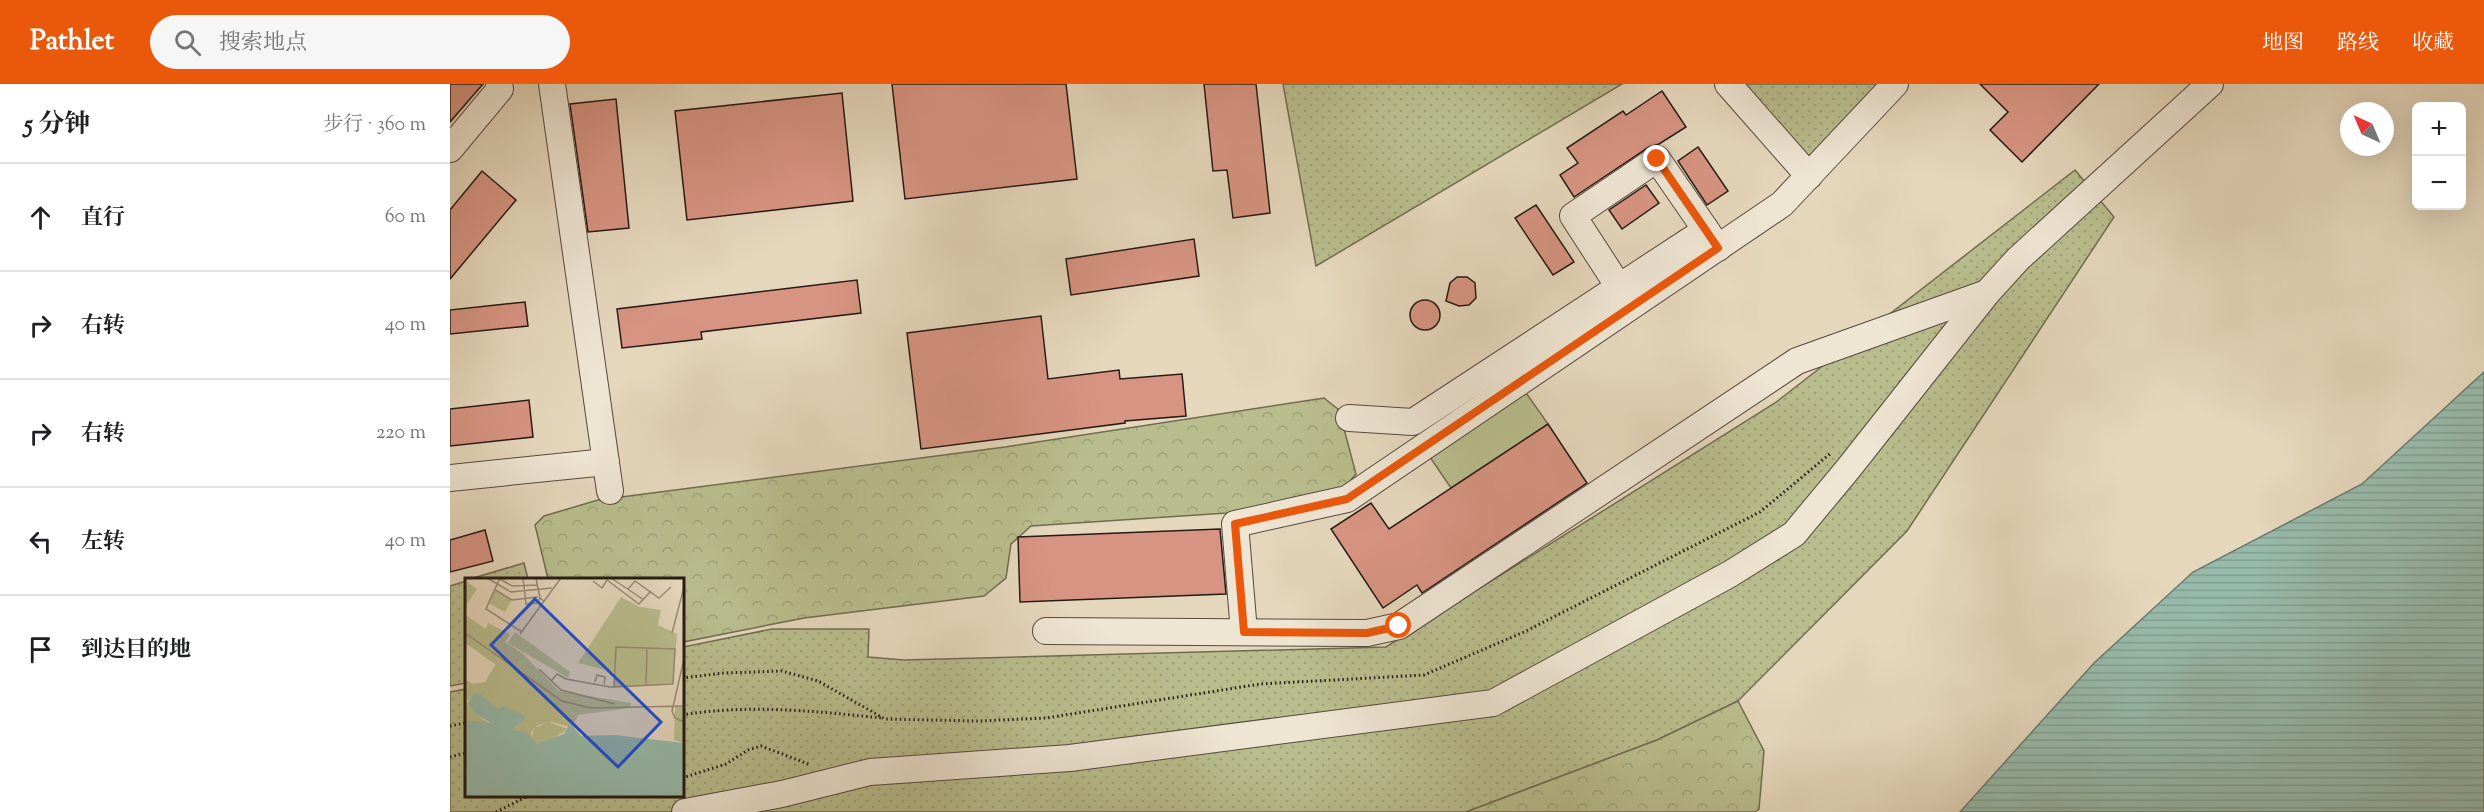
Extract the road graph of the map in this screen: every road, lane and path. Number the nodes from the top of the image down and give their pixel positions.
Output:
1 (499, 84) edge
2 (552, 84) edge
3 (1728, 84) edge
4 (1895, 84) edge
5 (2210, 84) edge
6 (450, 149) edge
7 (1809, 176) junction
8 (1712, 239) junction
9 (1619, 287) junction
10 (1987, 293) junction
11 (1349, 418) dead end
12 (606, 462) dead end
13 (450, 477) edge
14 (610, 491) dead end
15 (1046, 631) dead end
16 (1244, 632) junction
17 (684, 715) edge
18 (885, 719) dead end
19 (465, 723) edge
20 (450, 726) edge
21 (465, 753) edge
22 (450, 757) edge
23 (684, 777) edge
24 (832, 781) junction
25 (524, 797) edge
26 (496, 812) edge
27 (686, 812) edge

1 - 6 street
2 - 14 street
3 - 7 street
4 - 7 street
5 - 10 street
7 - 8 street
8 - 9 street
8 - 9 street
8 - 16 street
9 - 11 street
10 - 16 street
10 - 24 street
12 - 13 street
15 - 16 street
17 - 18 path
19 - 20 path
21 - 22 path
23 - 24 path
24 - 27 street
25 - 26 path

